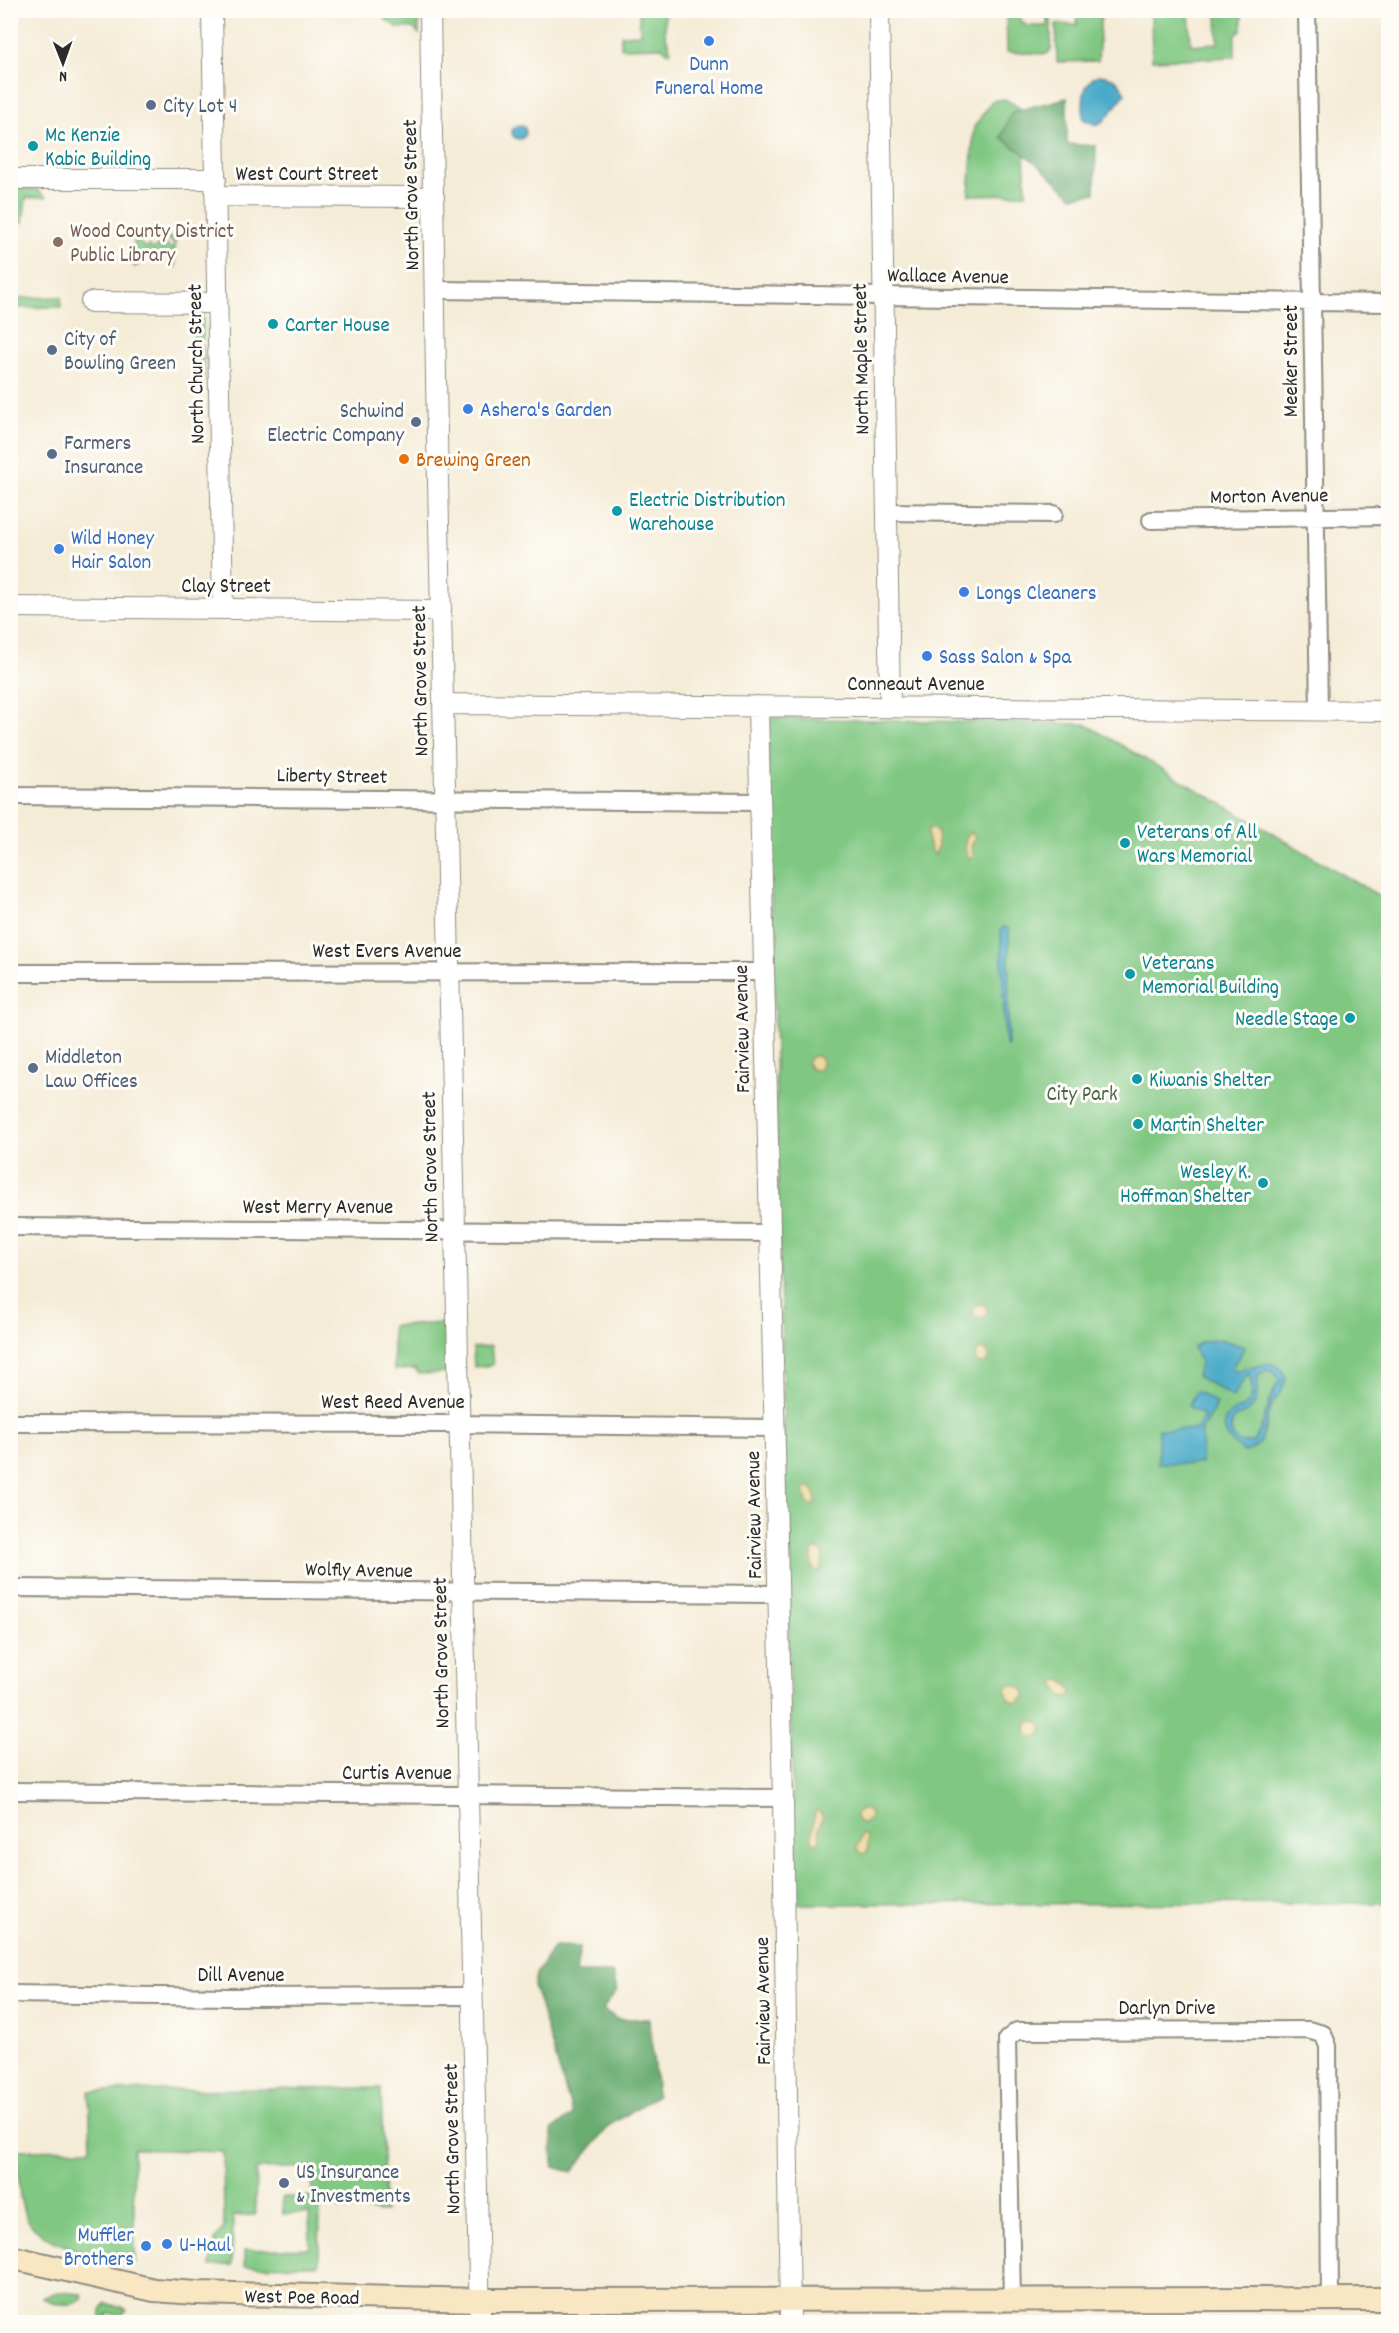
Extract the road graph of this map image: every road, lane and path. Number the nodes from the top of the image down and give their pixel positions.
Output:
1 (212, 10) edge
2 (430, 10) edge
3 (879, 10) edge
4 (1307, 10) edge
5 (10, 178) edge
6 (216, 188) junction
7 (435, 197) junction
8 (435, 290) junction
9 (883, 297) junction
10 (91, 302) dead end
11 (1312, 302) junction
12 (218, 303) junction
13 (1389, 303) edge
14 (886, 512) junction
15 (1054, 513) dead end
16 (1315, 516) junction
17 (1389, 516) edge
18 (1151, 520) dead end
19 (10, 608) edge
20 (223, 609) junction
21 (441, 611) junction
22 (444, 704) junction
23 (758, 706) junction
24 (891, 707) junction
25 (1319, 710) junction
26 (1389, 711) edge
27 (10, 796) edge
28 (446, 800) junction
29 (760, 802) junction
30 (448, 972) junction
31 (764, 972) junction
32 (10, 973) edge
33 (10, 1227) edge
34 (454, 1229) junction
35 (770, 1233) junction
36 (10, 1423) edge
37 (459, 1424) junction
38 (775, 1428) junction
39 (10, 1588) edge
40 (463, 1593) junction
41 (779, 1594) junction
42 (10, 1791) edge
43 (466, 1795) junction
44 (783, 1798) junction
45 (10, 1994) edge
46 (472, 1996) junction
47 (10, 2257) edge
48 (790, 2299) junction
49 (1389, 2299) edge
50 (479, 2300) junction
51 (1012, 2300) junction
52 (1330, 2300) junction
53 (480, 2322) edge
54 (790, 2322) edge

1 - 6 street, North Church Street
2 - 7 street, North Grove Street
3 - 9 street, North Maple Street
4 - 11 street, Meeker Street
5 - 6 street, West Court Street
6 - 7 street, West Court Street
6 - 12 street, North Church Street
7 - 8 street, North Grove Street
8 - 9 street, Wallace Avenue
8 - 21 street, North Grove Street
9 - 11 street, Wallace Avenue
9 - 14 street, North Maple Street
10 - 12 street
11 - 13 street, Wallace Avenue
11 - 16 street, Meeker Street
12 - 20 street, North Church Street
14 - 15 street
14 - 24 street, North Maple Street
16 - 17 street, Morton Avenue
16 - 18 street, Morton Avenue
16 - 25 street, Meeker Street
19 - 20 street, Clay Street
20 - 21 street, Clay Street
21 - 22 street, North Grove Street
22 - 23 street, Conneaut Avenue
22 - 28 street, North Grove Street
23 - 24 street, Conneaut Avenue
23 - 29 street, Fairview Avenue
24 - 25 street, Conneaut Avenue
25 - 26 street, Conneaut Avenue
27 - 28 street, Liberty Street
28 - 29 street, Liberty Street
28 - 30 street, North Grove Street
29 - 31 street, Fairview Avenue
30 - 31 street, West Evers Avenue
30 - 32 street, West Evers Avenue
30 - 34 street, North Grove Street
31 - 35 street, Fairview Avenue
33 - 34 street, West Merry Avenue
34 - 35 street, West Merry Avenue
34 - 37 street, North Grove Street
35 - 38 street, Fairview Avenue
36 - 37 street, West Reed Avenue
37 - 38 street, West Reed Avenue
37 - 40 street, North Grove Street
38 - 41 street, Fairview Avenue
39 - 40 street, Wolfly Avenue
40 - 41 street, Wolfly Avenue
40 - 43 street, North Grove Street
41 - 44 street, Fairview Avenue
42 - 43 street, Curtis Avenue
43 - 44 street, Curtis Avenue
43 - 46 street, North Grove Street
44 - 48 street, Fairview Avenue
45 - 46 street, Dill Avenue
46 - 50 street, North Grove Street
47 - 50 main road, West Poe Road
48 - 50 main road, West Poe Road
48 - 51 main road, West Poe Road
48 - 54 street, Fairview Avenue
49 - 52 main road, West Poe Road
50 - 53 street, North Grove Street
51 - 52 main road, West Poe Road
51 - 52 street, Darlyn Drive

